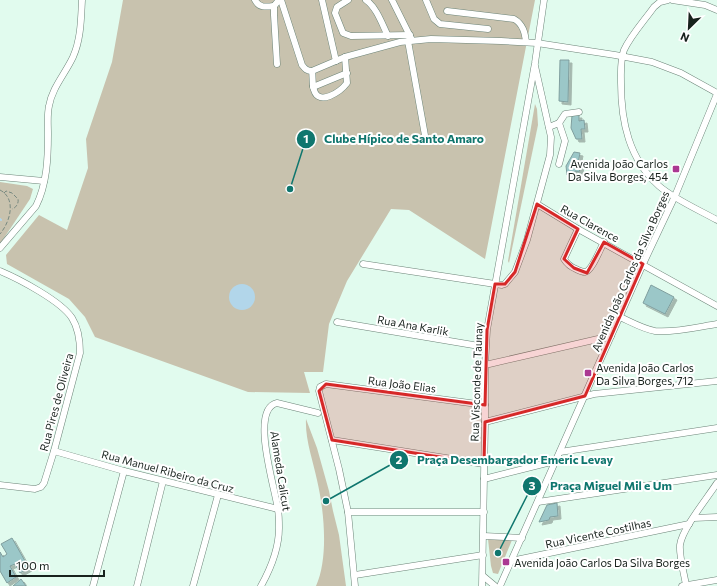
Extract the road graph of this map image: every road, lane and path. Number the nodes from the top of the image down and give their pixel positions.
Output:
1 (82, 0) edge
2 (256, 0) edge
3 (280, 0) edge
4 (322, 0) edge
5 (348, 0) edge
6 (366, 0) edge
7 (392, 0) edge
8 (426, 0) edge
9 (544, 0) edge
10 (668, 0) edge
11 (672, 0) edge
12 (274, 6) junction
13 (717, 10) edge
14 (447, 11) dead end
15 (488, 29) dead end
16 (388, 36) junction
17 (410, 39) junction
18 (526, 42) junction
19 (537, 43) junction
20 (622, 56) junction
21 (345, 57) junction
22 (336, 61) junction
23 (535, 63) junction
24 (277, 64) dead end
25 (312, 70) junction
26 (347, 73) junction
27 (314, 87) junction
28 (717, 94) edge
29 (579, 112) dead end
30 (559, 123) junction
31 (549, 127) junction
32 (426, 141) dead end
33 (558, 164) dead end
34 (0, 177) edge
35 (44, 181) junction
36 (0, 190) edge
37 (4, 193) junction
38 (674, 196) junction
39 (537, 204) junction
40 (11, 208) junction
41 (717, 220) edge
42 (578, 229) junction
43 (1, 232) edge
44 (604, 242) junction
45 (0, 248) edge
46 (363, 264) dead end
47 (643, 264) junction
48 (0, 271) edge
49 (494, 284) junction
50 (717, 306) edge
51 (620, 317) junction
52 (337, 322) dead end
53 (717, 324) edge
54 (611, 336) junction
55 (485, 348) junction
56 (485, 365) junction
57 (717, 381) edge
58 (585, 396) junction
59 (485, 405) junction
60 (318, 413) dead end
61 (485, 422) junction
62 (717, 428) edge
63 (332, 440) junction
64 (54, 451) junction
65 (560, 452) junction
66 (556, 461) junction
67 (484, 464) junction
68 (124, 471) junction
69 (717, 475) edge
70 (484, 478) junction
71 (163, 481) junction
72 (717, 483) edge
73 (0, 485) edge
74 (218, 495) junction
75 (538, 502) junction
76 (278, 509) junction
77 (348, 512) junction
78 (484, 512) junction
79 (717, 517) edge
80 (694, 518) junction
81 (689, 524) junction
82 (484, 536) junction
83 (522, 538) junction
84 (484, 555) junction
85 (512, 561) junction
86 (355, 575) junction
87 (483, 576) junction
88 (717, 580) edge
89 (697, 584) edge
90 (684, 585) edge
91 (93, 586) edge
92 (137, 586) edge
93 (193, 586) edge
94 (262, 586) edge
95 (355, 586) edge
96 (482, 586) edge
97 (495, 586) edge
98 (500, 586) edge

1 - 35 street
2 - 12 street
3 - 12 street
3 - 25 street
4 - 22 street
5 - 16 street
6 - 16 street
7 - 17 street
8 - 15 street
9 - 19 street, Rua Visconde de Taunay
10 - 20 street
11 - 13 street
12 - 24 street
14 - 18 street
16 - 17 street
17 - 18 street
17 - 21 street
17 - 32 street
18 - 19 street
19 - 20 street
19 - 23 street, Rua Visconde de Taunay
20 - 28 street
20 - 38 street
21 - 22 street
21 - 26 street
22 - 25 street
23 - 31 street, Rua Visconde de Taunay
23 - 49 street, Rua Visconde de Taunay
25 - 27 street
26 - 27 street
26 - 27 street
28 - 38 street, Avenida João Carlos da Silva Borges
29 - 30 street
30 - 31 street
30 - 33 street
31 - 39 street, Rua Visconde de Taunay
34 - 35 street
35 - 45 street
36 - 37 path
37 - 40 path
37 - 40 path
38 - 41 street
38 - 47 street, Avenida João Carlos da Silva Borges
39 - 42 street, Rua Clarence
39 - 49 street, Rua Visconde de Taunay
40 - 43 path
42 - 44 street, Rua Clarence
42 - 44 street
44 - 47 street, Rua Clarence
46 - 49 street
47 - 50 street, Rua Clarence
47 - 51 street, Avenida João Carlos da Silva Borges
48 - 64 street, Rua Pires de Oliveira
49 - 55 street, Rua Visconde de Taunay
51 - 53 street
51 - 54 street, Avenida João Carlos da Silva Borges
52 - 55 street, Rua Ana Karlik
54 - 56 street
54 - 58 street, Avenida João Carlos da Silva Borges
55 - 56 street, Rua Visconde de Taunay
56 - 59 street, Rua Visconde de Taunay
57 - 58 street
58 - 61 street
58 - 65 street, Avenida João Carlos da Silva Borges
59 - 61 street, Rua Visconde de Taunay
59 - 63 street, Rua João Elias
60 - 76 street, Alameda Calicut
61 - 67 street, Rua Visconde de Taunay
62 - 65 street
63 - 67 street
63 - 77 street
64 - 68 street, Rua Manuel Ribeiro da Cruz
64 - 73 street, Rua Pires de Oliveira
65 - 66 street, Avenida João Carlos da Silva Borges
66 - 70 street
66 - 75 street, Avenida João Carlos da Silva Borges
67 - 70 street, Rua Visconde de Taunay
68 - 71 street, Rua Manuel Ribeiro da Cruz
68 - 91 street
69 - 75 street
70 - 78 street, Rua Visconde de Taunay
71 - 74 street, Rua Manuel Ribeiro da Cruz
71 - 92 street
72 - 80 street
74 - 76 street, Rua Manuel Ribeiro da Cruz
74 - 93 street
75 - 83 street, Avenida João Carlos da Silva Borges
76 - 94 street, Alameda Calicut
77 - 78 street
77 - 86 street
78 - 82 street, Rua Visconde de Taunay
79 - 80 street
80 - 81 street
81 - 85 street, Rua Vicente Costilhas
81 - 90 street
82 - 83 street
82 - 84 street, Rua Visconde de Taunay
83 - 85 street, Avenida João Carlos da Silva Borges
84 - 86 street
84 - 87 street, Rua Visconde de Taunay
85 - 98 street, Avenida João Carlos da Silva Borges
86 - 95 street
87 - 96 street, Rua Visconde de Taunay
87 - 97 street
88 - 89 street
89 - 90 street

